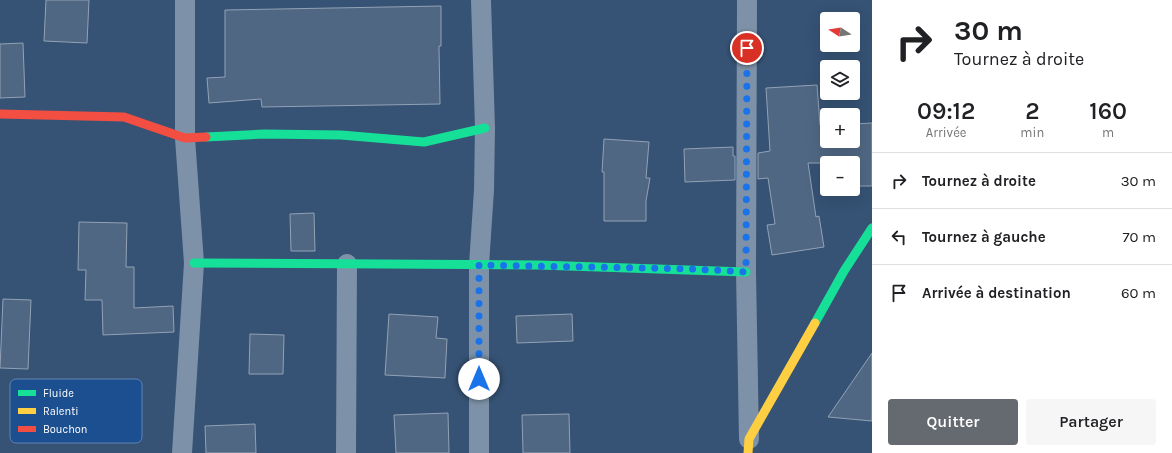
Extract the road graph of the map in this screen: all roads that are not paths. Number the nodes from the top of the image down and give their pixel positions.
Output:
1 (184, 0) edge
2 (480, 0) edge
3 (747, 0) edge
4 (0, 114) edge
5 (485, 128) junction
6 (185, 138) junction
7 (872, 228) edge
8 (194, 263) junction
9 (347, 264) junction
10 (479, 265) junction
11 (746, 272) junction
12 (748, 446) edge
13 (182, 453) edge
14 (346, 453) edge
15 (479, 453) edge

1 - 6 street
2 - 5 street
3 - 11 street
4 - 6 street
5 - 6 street
5 - 10 street
6 - 8 street
7 - 12 street
8 - 9 street
8 - 13 street
9 - 10 street
9 - 14 street
10 - 11 street
10 - 15 street
11 - 12 street

